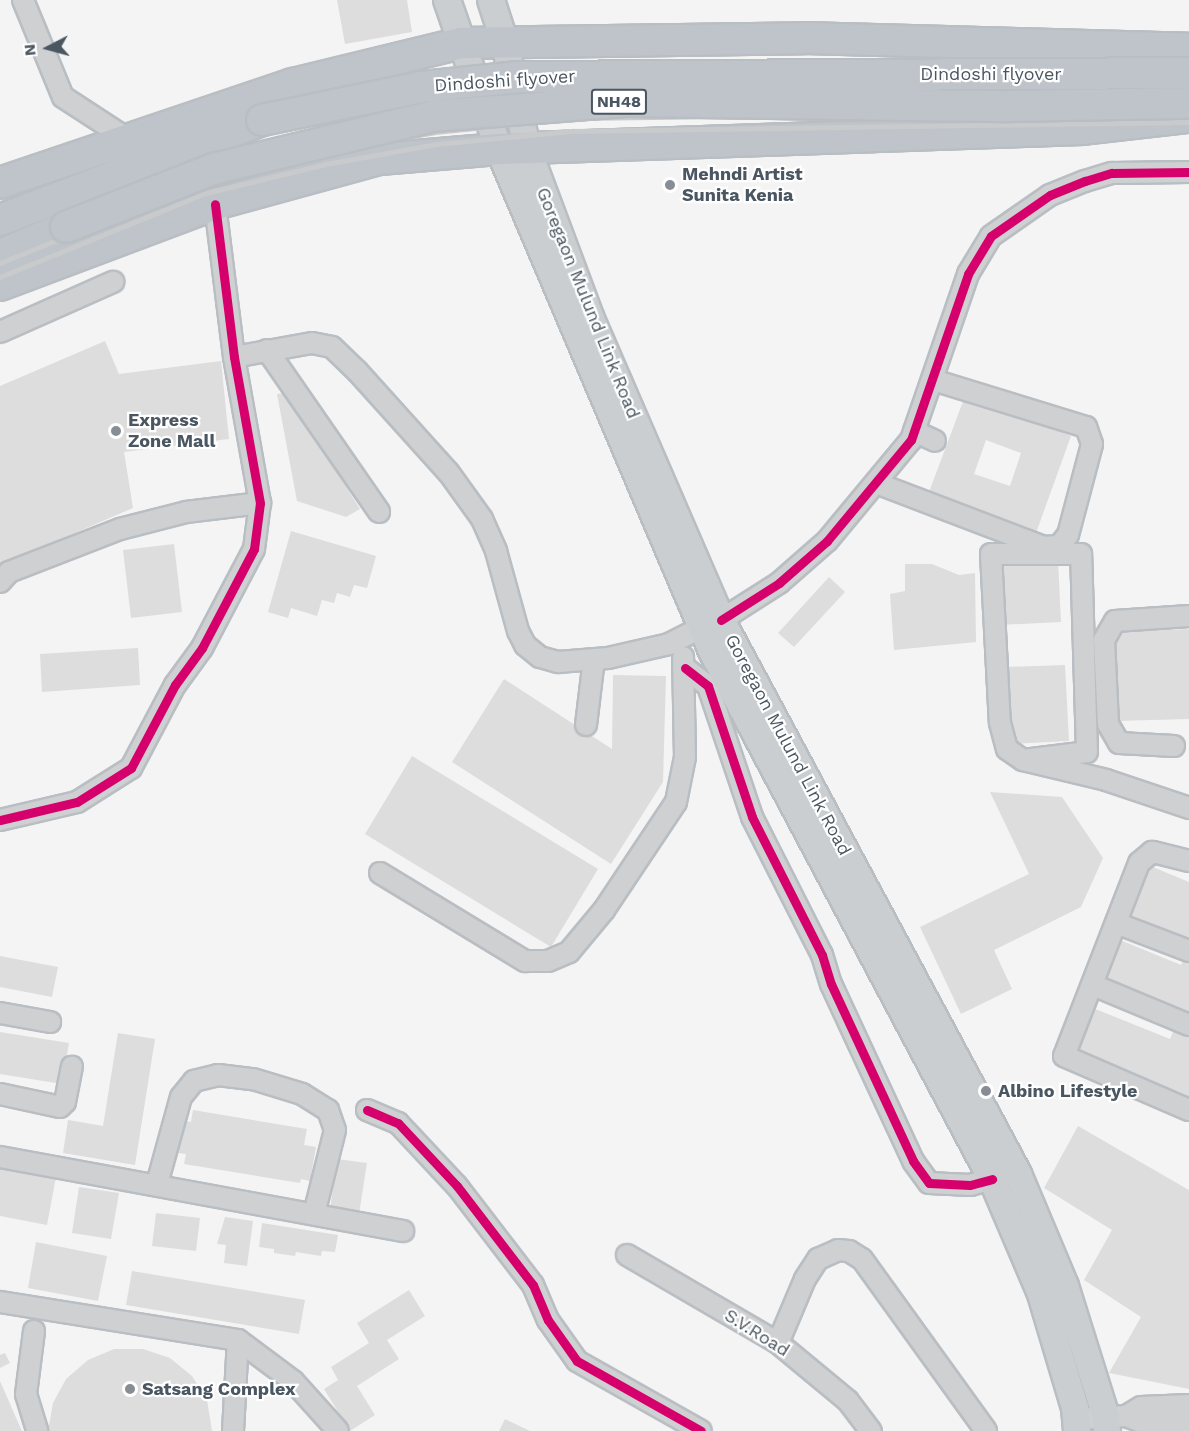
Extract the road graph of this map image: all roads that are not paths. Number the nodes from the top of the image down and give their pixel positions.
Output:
1 (23, 0) edge
2 (447, 0) edge
3 (491, 0) edge
4 (734, 39) junction
5 (461, 43) junction
6 (505, 43) junction
7 (1189, 48) edge
8 (1189, 74) edge
9 (1189, 103) edge
10 (1189, 117) edge
11 (126, 138) junction
12 (735, 141) junction
13 (513, 148) junction
14 (1189, 172) edge
15 (0, 183) edge
16 (215, 204) junction
17 (0, 220) edge
18 (0, 255) edge
19 (113, 282) dead end
20 (0, 285) edge
21 (0, 332) edge
22 (267, 350) junction
23 (234, 357) junction
24 (933, 380) junction
25 (914, 431) junction
26 (935, 441) dead end
27 (876, 483) junction
28 (260, 503) junction
29 (379, 512) dead end
30 (0, 582) edge
31 (1189, 616) edge
32 (701, 629) junction
33 (594, 658) junction
34 (685, 668) junction
35 (586, 725) dead end
36 (1174, 746) dead end
37 (1023, 760) junction
38 (1189, 808) edge
39 (0, 820) edge
40 (1189, 861) edge
41 (380, 873) dead end
42 (1116, 923) junction
43 (1189, 951) edge
44 (1093, 985) junction
45 (0, 1013) edge
46 (50, 1022) dead end
47 (1189, 1025) edge
48 (72, 1067) dead end
49 (0, 1094) edge
50 (367, 1110) dead end
51 (1189, 1110) edge
52 (984, 1111) junction
53 (960, 1122) junction
54 (0, 1157) edge
55 (992, 1179) junction
56 (157, 1184) junction
57 (314, 1214) junction
58 (403, 1231) dead end
59 (627, 1256) dead end
60 (0, 1302) edge
61 (34, 1331) dead end
62 (238, 1340) junction
63 (778, 1343) junction
64 (1189, 1405) edge
65 (1155, 1414) junction
66 (1113, 1421) edge
67 (1189, 1422) edge
68 (1077, 1425) edge
69 (37, 1431) edge
70 (233, 1431) edge
71 (338, 1431) edge
72 (701, 1431) edge
73 (871, 1431) edge
74 (986, 1431) edge

1 - 11 street
2 - 5 main road
3 - 6 main road, Goregaon Mulund Link Road
4 - 6 highway
4 - 7 highway
4 - 12 highway
5 - 6 highway
5 - 11 highway
5 - 13 main road
6 - 13 main road, Goregaon Mulund Link Road
8 - 17 highway, Dindoshi flyover / NH48, bridge
9 - 18 highway, Dindoshi flyover / NH48, bridge
10 - 12 highway
11 - 15 highway
12 - 13 highway
13 - 16 highway
13 - 32 main road, Goregaon Mulund Link Road
14 - 24 street
16 - 20 highway
16 - 23 street
19 - 21 street
22 - 23 street
22 - 29 street
22 - 33 street
23 - 28 street
24 - 25 street
24 - 27 street
25 - 26 street
25 - 27 street
27 - 32 street
28 - 30 street
28 - 39 street
31 - 36 street
32 - 33 street
32 - 34 street
32 - 52 main road, Goregaon Mulund Link Road
32 - 53 main road, Goregaon Mulund Link Road
33 - 35 street
34 - 41 street
34 - 55 street
37 - 37 street
37 - 38 street
40 - 42 street
42 - 43 street
42 - 44 street
44 - 47 street
44 - 51 street
45 - 46 street
48 - 49 street
50 - 72 street
52 - 53 main road
52 - 66 main road, Goregaon Mulund Link Road
53 - 55 main road, Goregaon Mulund Link Road
54 - 56 street
55 - 68 main road, Goregaon Mulund Link Road
56 - 57 street
56 - 57 street
57 - 58 street
59 - 63 street, S.V.Road
60 - 62 street
61 - 69 street
62 - 70 street
62 - 71 street
63 - 73 street, S.V.Road
63 - 74 street
64 - 65 street
65 - 66 street
65 - 67 street
66 - 68 street

